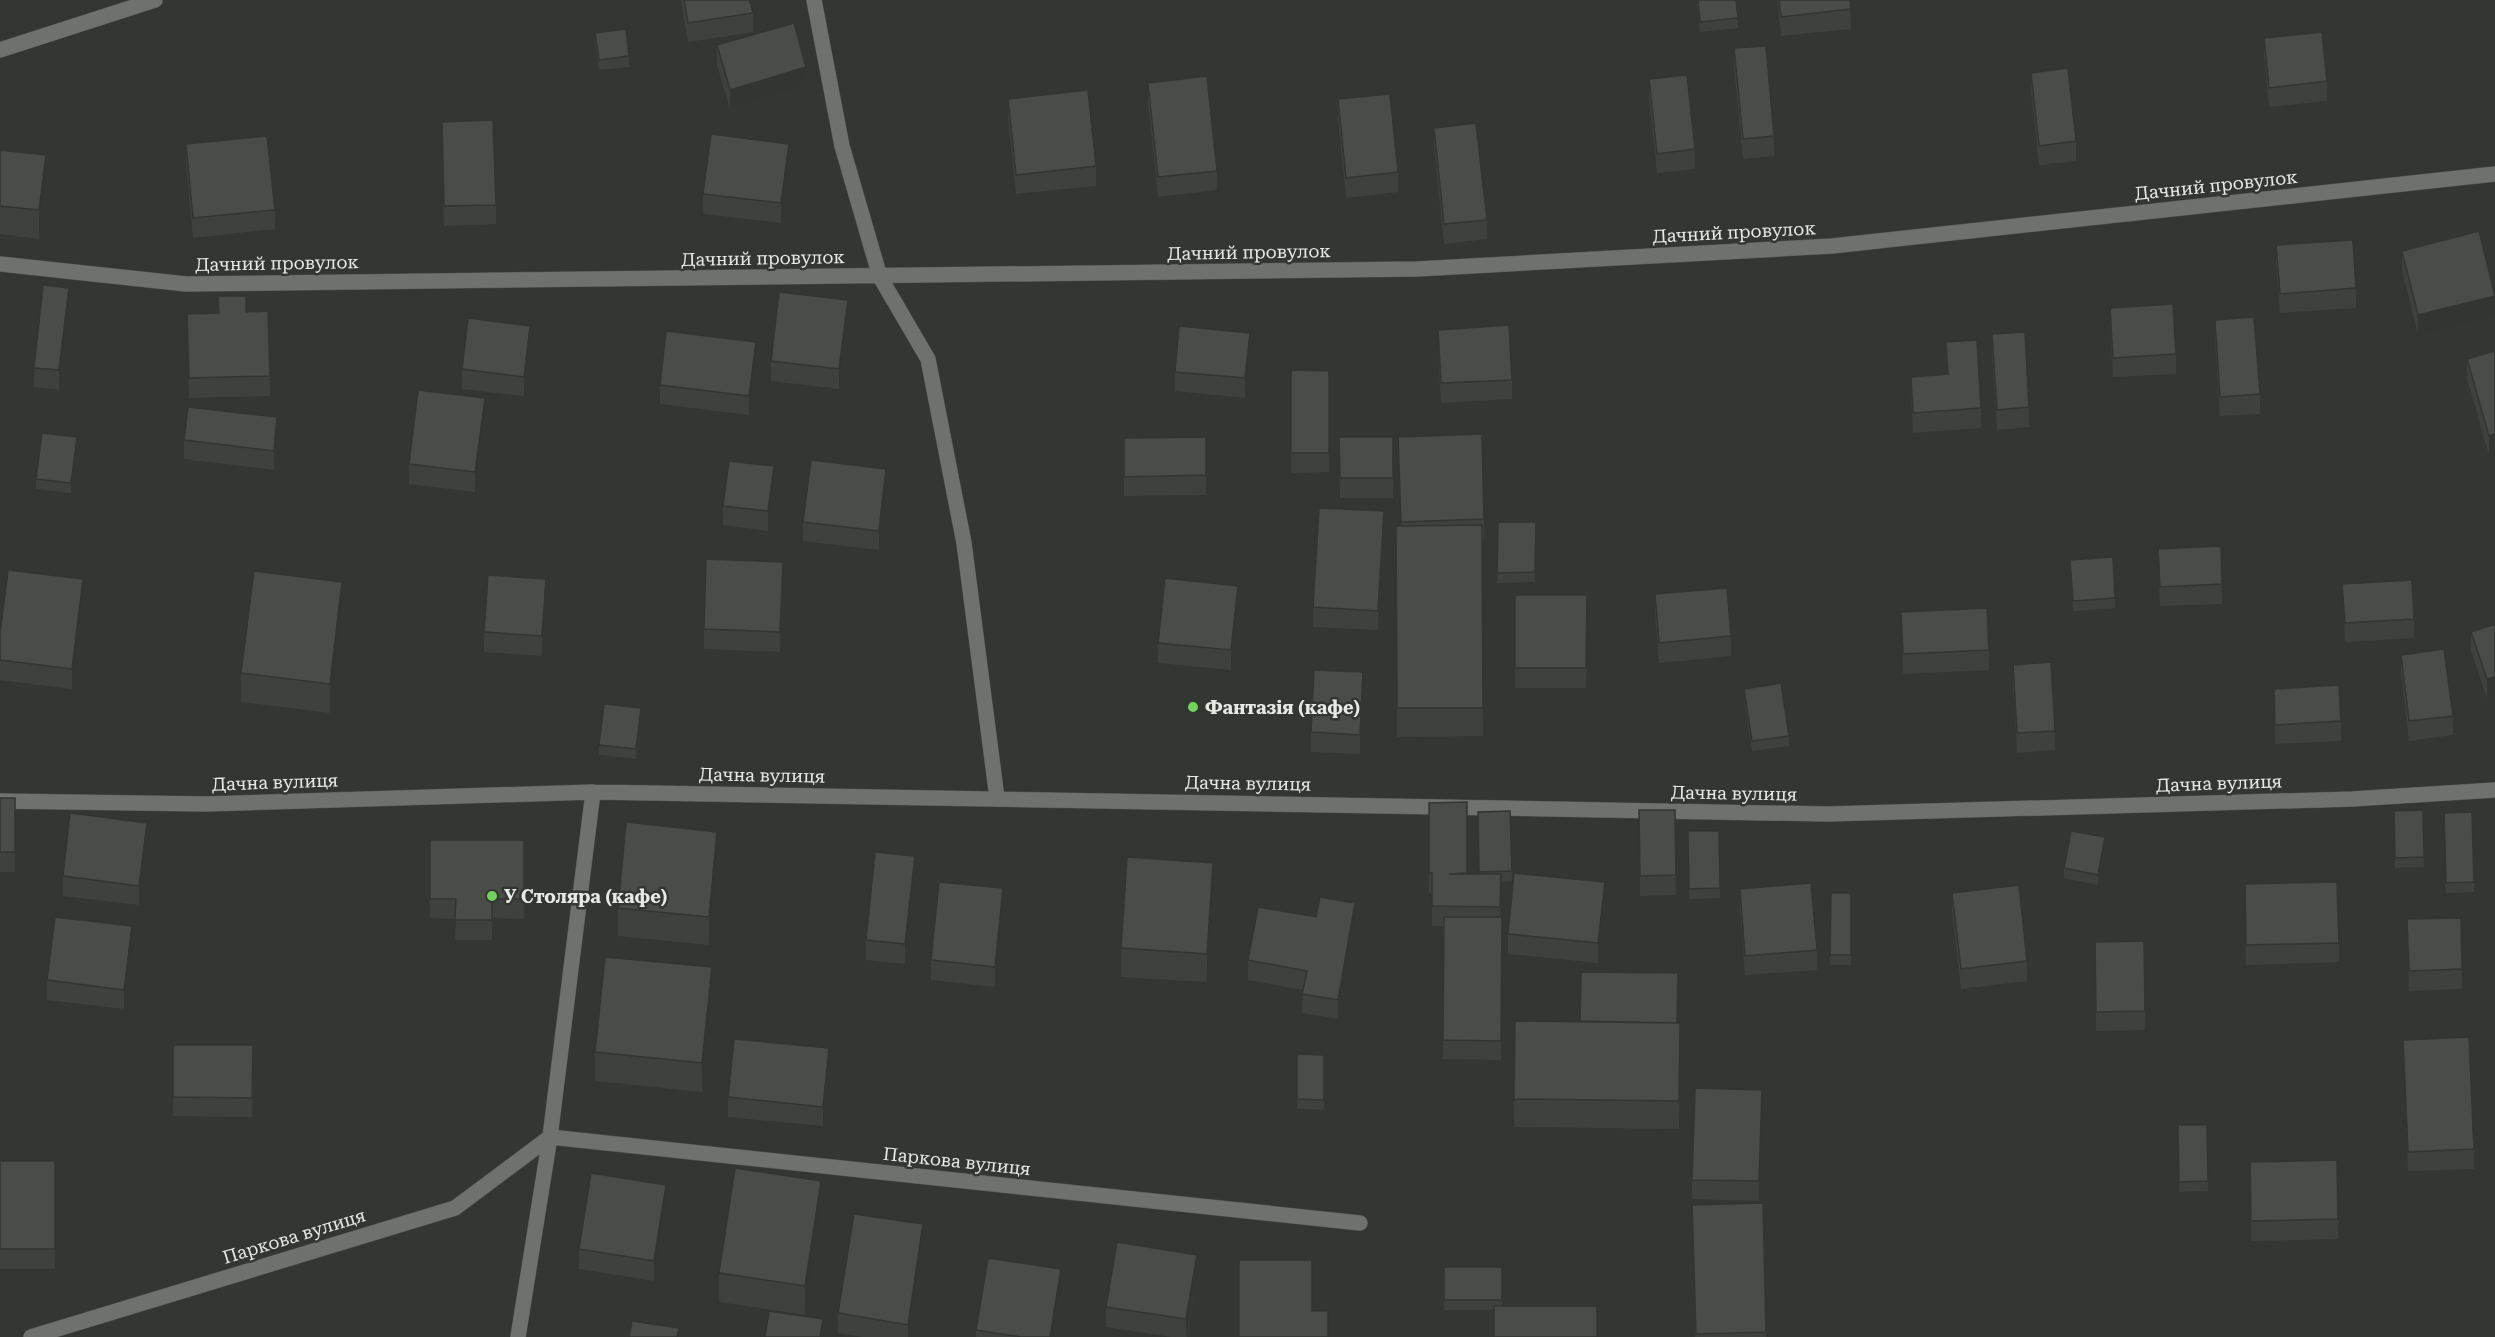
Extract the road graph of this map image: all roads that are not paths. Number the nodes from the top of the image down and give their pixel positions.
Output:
1 (814, 0) edge
2 (146, 2) edge
3 (0, 50) edge
4 (2495, 174) edge
5 (0, 264) edge
6 (880, 277) junction
7 (2495, 790) edge
8 (593, 792) junction
9 (997, 798) junction
10 (0, 801) edge
11 (550, 1137) junction
12 (1360, 1223) dead end
13 (31, 1337) edge
14 (519, 1337) edge

1 - 6 street
2 - 3 street
4 - 6 street, Дачний провулок
5 - 6 street, Дачний провулок
6 - 9 street
7 - 9 street, Дачна вулиця
8 - 9 street, Дачна вулиця
8 - 10 street, Дачна вулиця
8 - 11 street
11 - 12 street, Паркова вулиця
11 - 13 street, Паркова вулиця
11 - 14 street

